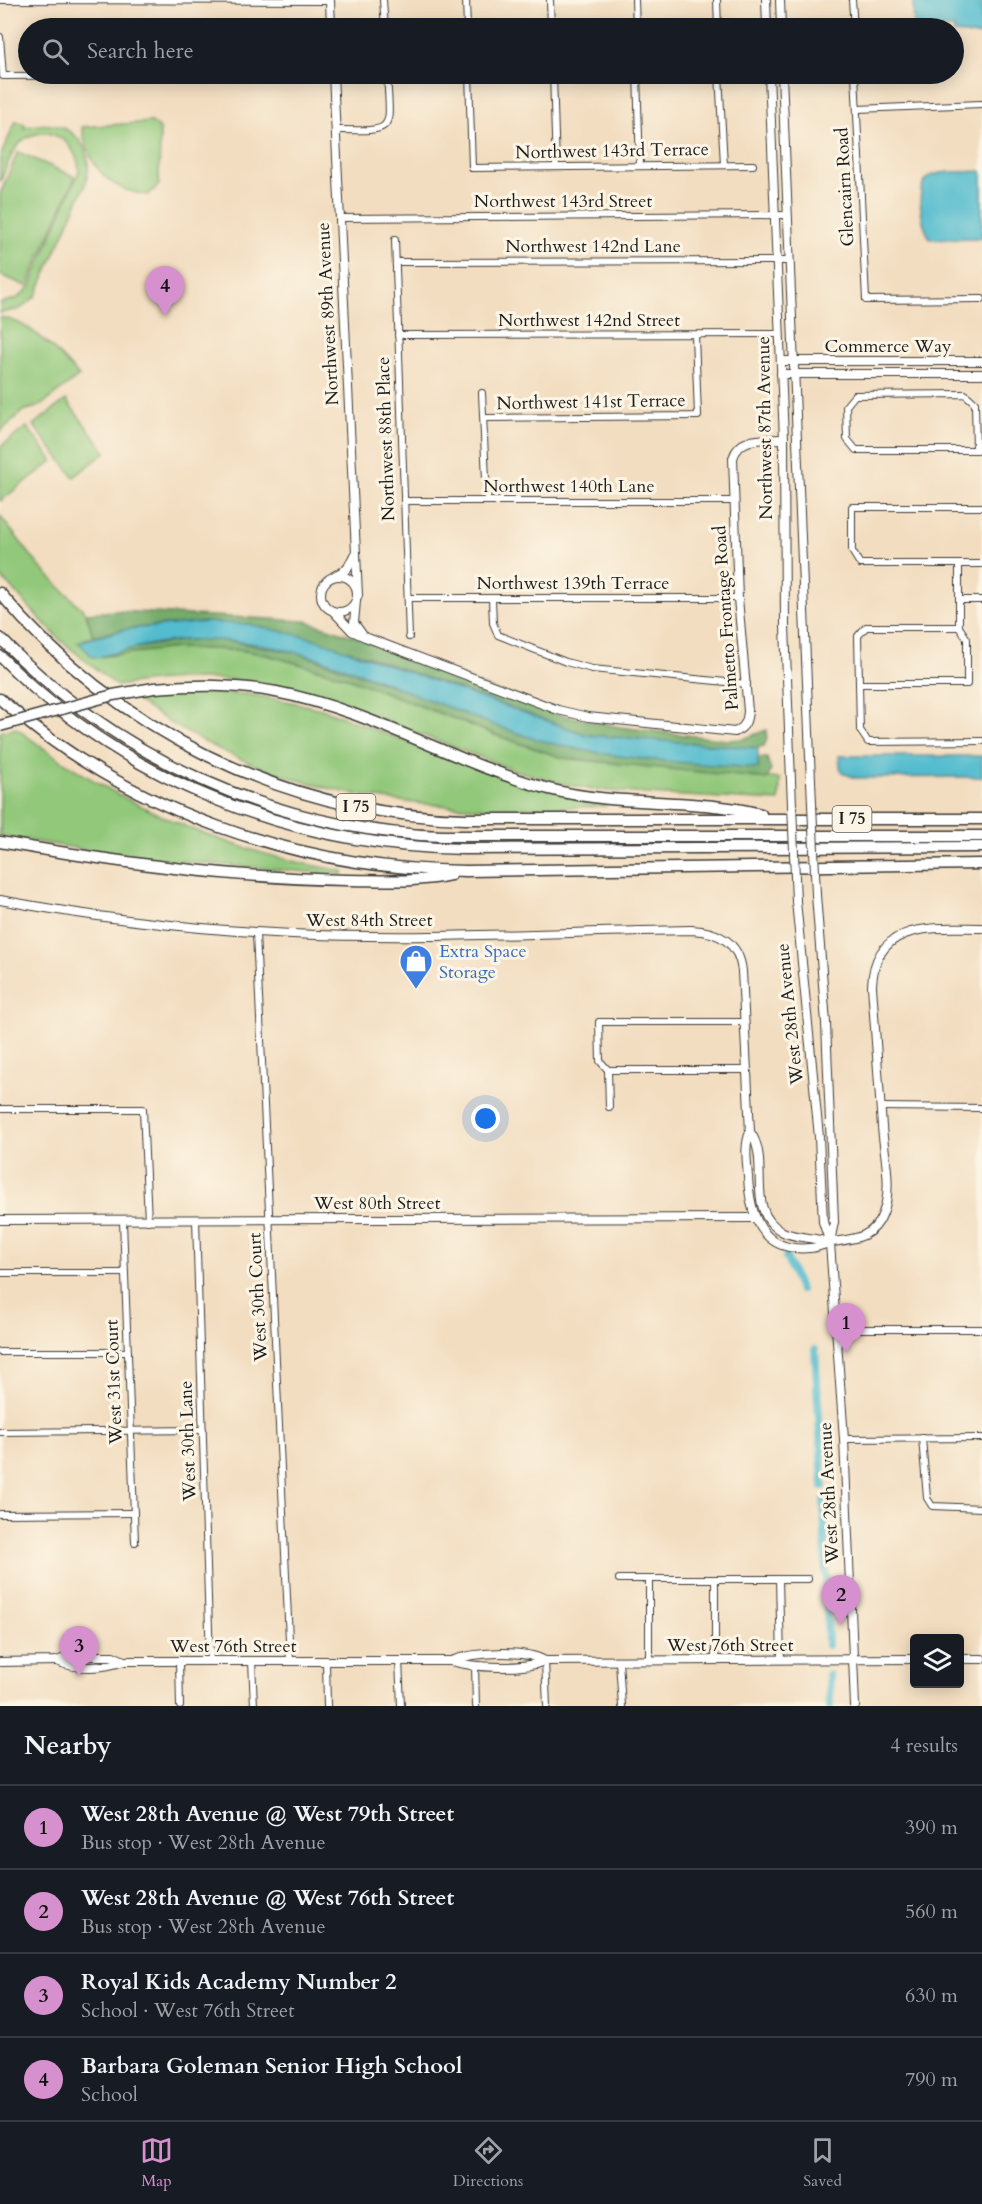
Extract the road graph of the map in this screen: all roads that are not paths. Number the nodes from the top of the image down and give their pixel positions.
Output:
1 (0, 0) edge
2 (383, 0) edge
3 (466, 0) edge
4 (550, 0) edge
5 (635, 0) edge
6 (717, 0) edge
7 (766, 0) edge
8 (780, 0) edge
9 (852, 0) edge
10 (330, 1) edge
11 (331, 18) edge
12 (384, 18) edge
13 (467, 18) edge
14 (551, 18) edge
15 (636, 18) edge
16 (718, 18) edge
17 (767, 18) edge
18 (781, 18) edge
19 (853, 18) edge
20 (0, 37) edge
21 (18, 76) edge
22 (334, 84) edge
23 (387, 84) edge
24 (469, 84) edge
25 (553, 84) edge
26 (637, 84) edge
27 (720, 84) edge
28 (769, 84) edge
29 (782, 84) edge
30 (856, 84) edge
31 (981, 104) edge
32 (857, 109) junction
33 (336, 130) junction
34 (724, 165) junction
35 (753, 165) dead end
36 (640, 166) junction
37 (556, 167) junction
38 (775, 215) junction
39 (788, 215) junction
40 (339, 218) junction
41 (395, 240) dead end
42 (777, 261) junction
43 (790, 261) junction
44 (396, 262) junction
45 (982, 299) edge
46 (780, 334) junction
47 (398, 335) junction
48 (695, 335) junction
49 (781, 361) junction
50 (794, 361) junction
51 (982, 361) edge
52 (781, 374) junction
53 (795, 374) junction
54 (982, 374) edge
55 (482, 393) dead end
56 (484, 418) junction
57 (784, 439) junction
58 (979, 450) edge
59 (799, 495) junction
60 (404, 501) junction
61 (487, 501) junction
62 (734, 501) junction
63 (982, 507) edge
64 (355, 554) junction
65 (959, 564) junction
66 (982, 564) edge
67 (334, 576) junction
68 (0, 593) edge
69 (357, 598) junction
70 (408, 598) junction
71 (738, 598) junction
72 (492, 599) junction
73 (959, 600) junction
74 (982, 600) edge
75 (333, 612) junction
76 (959, 627) junction
77 (365, 637) junction
78 (409, 637) dead end
79 (0, 638) edge
80 (0, 656) edge
81 (747, 684) junction
82 (859, 684) junction
83 (0, 699) edge
84 (0, 726) edge
85 (982, 741) edge
86 (791, 781) joint
87 (811, 781) joint
88 (778, 818) junction
89 (982, 819) edge
90 (982, 836) edge
91 (0, 842) edge
92 (982, 847) edge
93 (982, 864) edge
94 (466, 872) junction
95 (0, 900) edge
96 (982, 928) edge
97 (256, 933) junction
98 (745, 1022) junction
99 (608, 1070) junction
100 (747, 1070) junction
101 (609, 1107) dead end
102 (881, 1107) junction
103 (982, 1108) edge
104 (0, 1109) edge
105 (750, 1132) junction
106 (754, 1218) junction
107 (269, 1219) junction
108 (0, 1220) edge
109 (196, 1220) junction
110 (123, 1221) junction
111 (148, 1221) junction
112 (830, 1243) junction
113 (0, 1273) edge
114 (125, 1273) junction
115 (834, 1329) junction
116 (982, 1329) edge
117 (0, 1352) edge
118 (128, 1352) junction
119 (203, 1430) junction
120 (0, 1432) edge
121 (131, 1432) junction
122 (922, 1437) junction
123 (982, 1437) edge
124 (844, 1439) junction
125 (982, 1508) edge
126 (134, 1513) junction
127 (0, 1514) edge
128 (135, 1542) dead end
129 (619, 1580) dead end
130 (649, 1580) junction
131 (715, 1580) junction
132 (779, 1580) junction
133 (808, 1580) dead end
134 (854, 1659) junction
135 (910, 1659) edge
136 (964, 1659) edge
137 (982, 1659) edge
138 (399, 1660) junction
139 (781, 1660) junction
140 (210, 1661) junction
141 (252, 1661) junction
142 (290, 1661) junction
143 (326, 1661) junction
144 (451, 1661) junction
145 (545, 1661) junction
146 (619, 1661) junction
147 (649, 1661) junction
148 (715, 1661) junction
149 (0, 1662) edge
150 (179, 1662) junction
151 (475, 1666) junction
152 (180, 1706) edge
153 (254, 1706) edge
154 (327, 1706) edge
155 (401, 1706) edge
156 (476, 1706) edge
157 (547, 1706) edge
158 (622, 1706) edge
159 (855, 1706) edge

1 - 10 street
2 - 12 street
3 - 13 street
4 - 14 street
5 - 15 street
6 - 16 street
7 - 17 main road
8 - 18 main road
9 - 19 street
10 - 11 street
20 - 21 street
22 - 33 street, Northwest 89th Avenue
23 - 33 street
24 - 37 street, Northwest 143rd Terrace
25 - 37 street
26 - 36 street
27 - 34 street
28 - 38 main road, Northwest 87th Avenue
29 - 39 main road, Northwest 87th Avenue
30 - 32 street, Glencairn Road
31 - 32 street
32 - 45 street, Glencairn Road
33 - 40 street, Northwest 89th Avenue
34 - 35 street, Northwest 143rd Terrace
34 - 36 street, Northwest 143rd Terrace
36 - 37 street, Northwest 143rd Terrace
38 - 39 street, Northwest 143rd Street
38 - 40 street, Northwest 143rd Street
38 - 42 main road, Northwest 87th Avenue
39 - 43 main road, Northwest 87th Avenue
40 - 64 street, Northwest 89th Avenue
41 - 44 street, Northwest 88th Place
42 - 43 street, Northwest 142nd Lane
42 - 44 street, Northwest 142nd Lane
42 - 46 main road, Northwest 87th Avenue
43 - 50 main road, Northwest 87th Avenue
44 - 47 street, Northwest 88th Place
46 - 48 street, Northwest 142nd Street
46 - 49 main road, Northwest 87th Avenue
47 - 48 street, Northwest 142nd Street
47 - 60 street, Northwest 88th Place
48 - 56 street, Northwest 141st Terrace
49 - 50 street, Commerce Way
49 - 52 main road, Northwest 87th Avenue
50 - 51 street, Commerce Way
50 - 53 main road, Northwest 87th Avenue
52 - 53 street, Commerce Way
52 - 57 main road, Northwest 87th Avenue
53 - 54 street, Commerce Way
53 - 59 main road, Northwest 87th Avenue
55 - 56 street
56 - 61 street
57 - 59 main road
57 - 62 street, Palmetto Frontage Road
57 - 86 main road, Northwest 87th Avenue
58 - 58 street
59 - 87 main road, Northwest 87th Avenue
60 - 61 street, Northwest 140th Lane
60 - 70 street, Northwest 88th Place
61 - 62 street, Northwest 140th Lane
62 - 71 street, Palmetto Frontage Road
63 - 65 street
64 - 67 street
64 - 69 street, Northwest 89th Avenue
65 - 66 street
65 - 73 street
67 - 69 street
67 - 75 street
68 - 88 highway, I 75
69 - 75 street
69 - 77 street
70 - 72 street, Northwest 139th Terrace
70 - 78 street, Northwest 88th Place
71 - 72 street, Northwest 139th Terrace
71 - 81 street, Palmetto Frontage Road
72 - 81 street
73 - 74 street
73 - 76 street
75 - 77 street, Palmetto Frontage Road
76 - 82 street
76 - 82 street
77 - 81 street, Palmetto Frontage Road
79 - 90 highway
80 - 92 highway
82 - 85 street
83 - 94 highway
84 - 88 highway, bridge
86 - 112 main road, West 28th Avenue, bridge
87 - 112 main road, West 28th Avenue, bridge
88 - 89 highway, I 75
91 - 94 highway
93 - 94 highway
95 - 97 street, West 84th Street
96 - 102 street
97 - 98 street, West 84th Street
97 - 107 street, West 30th Court
98 - 99 street
98 - 100 street
99 - 100 street
99 - 101 street
100 - 105 street
102 - 103 street
102 - 112 street
104 - 111 street
105 - 106 street
105 - 112 street
106 - 107 street, West 80th Street
106 - 112 street
107 - 109 street, West 80th Street
107 - 142 street, West 30th Court
108 - 110 street, West 80th Street
109 - 111 street, West 80th Street
109 - 119 street, West 30th Lane
110 - 111 street, West 80th Street
110 - 114 street, West 31st Court
112 - 115 main road, West 28th Avenue
113 - 114 street
114 - 118 street, West 31st Court
115 - 116 street
115 - 124 main road, West 28th Avenue
117 - 118 street
118 - 121 street, West 31st Court
119 - 121 street
119 - 140 street, West 30th Lane
120 - 121 street
121 - 126 street, West 31st Court
122 - 123 street
122 - 124 street
122 - 125 street
124 - 134 main road, West 28th Avenue
126 - 127 street
126 - 128 street, West 31st Court
129 - 130 street
130 - 131 street
130 - 147 street
131 - 132 street
131 - 148 street
132 - 133 street
132 - 139 street
134 - 135 street, West 76th Street
134 - 139 street, West 76th Street
134 - 159 main road, West 28th Avenue
136 - 137 street
138 - 143 street, West 76th Street
138 - 144 street, West 76th Street
138 - 155 street
139 - 148 street, West 76th Street
140 - 141 street, West 76th Street
140 - 150 street, West 76th Street
141 - 142 street, West 76th Street
141 - 153 street
142 - 143 street, West 76th Street
143 - 154 street
144 - 145 street, West 76th Street
144 - 151 street, West 76th Street
145 - 146 street, West 76th Street
145 - 151 street, West 76th Street
145 - 157 street
146 - 147 street, West 76th Street
146 - 158 street
147 - 148 street, West 76th Street
149 - 150 street, West 76th Street
150 - 152 street
151 - 156 street

